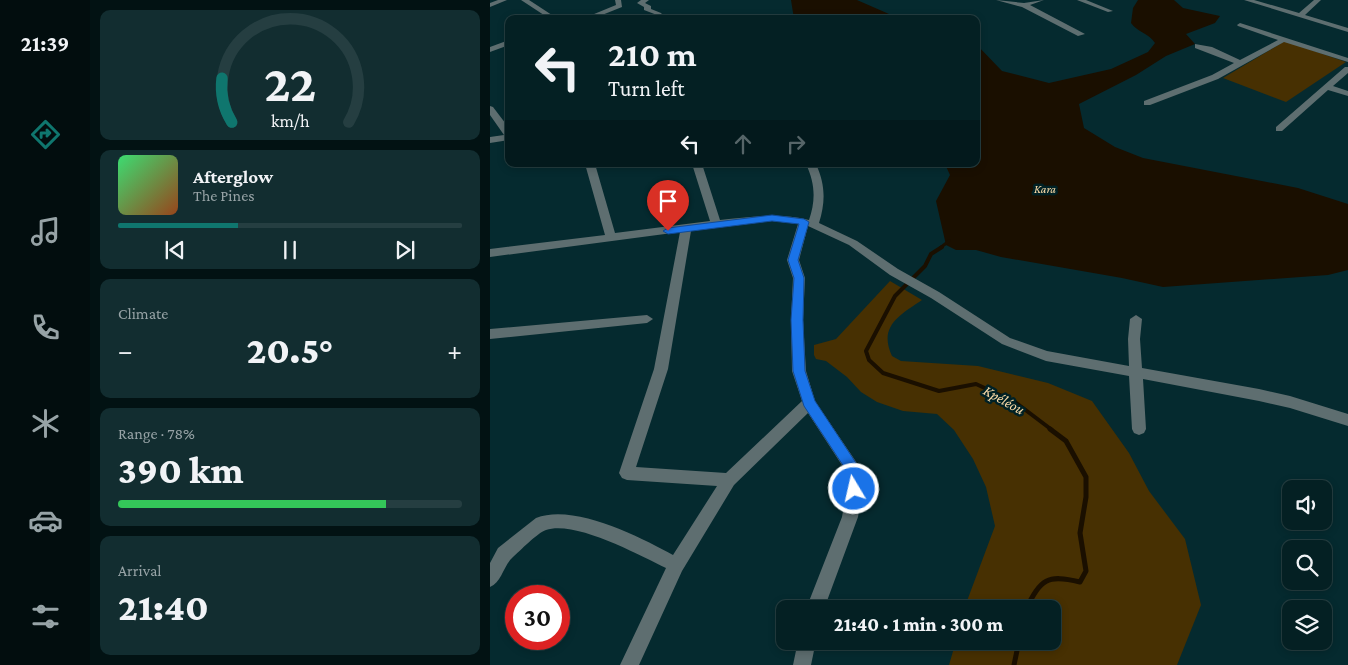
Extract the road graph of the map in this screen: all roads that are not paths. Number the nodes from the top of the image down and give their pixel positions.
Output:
1 (504, 0) edge
2 (524, 0) edge
3 (618, 0) edge
4 (646, 0) edge
5 (999, 0) edge
6 (1041, 0) edge
7 (1080, 0) edge
8 (1247, 0) edge
9 (1318, 0) edge
10 (490, 5) edge
11 (1024, 5) junction
12 (1110, 11) dead end
13 (548, 15) edge
14 (596, 15) edge
15 (660, 15) edge
16 (1300, 16) junction
17 (1240, 25) dead end
18 (1348, 30) edge
19 (1081, 34) dead end
20 (1284, 39) junction
21 (505, 44) edge
22 (1198, 46) dead end
23 (490, 50) edge
24 (1348, 60) edge
25 (1240, 63) junction
26 (1348, 69) edge
27 (1327, 87) junction
28 (1348, 94) edge
29 (1147, 103) dead end
30 (490, 109) edge
31 (1279, 129) dead end
32 (505, 130) edge
33 (505, 137) edge
34 (490, 140) edge
35 (591, 167) edge
36 (698, 167) edge
37 (812, 167) edge
38 (809, 223) junction
39 (716, 224) junction
40 (686, 229) junction
41 (611, 238) junction
42 (490, 253) edge
43 (646, 319) dead end
44 (1136, 319) dead end
45 (490, 334) edge
46 (1136, 373) junction
47 (809, 402) junction
48 (1348, 420) edge
49 (1139, 429) dead end
50 (729, 480) junction
51 (676, 565) junction
52 (490, 580) edge
53 (818, 600) edge
54 (805, 650) edge
55 (629, 665) edge
56 (802, 665) edge

1 - 10 street
2 - 13 street
3 - 14 street
4 - 15 street
5 - 11 street
6 - 11 street
7 - 12 street
8 - 16 street
9 - 16 street
11 - 19 street
16 - 18 street
17 - 20 street
20 - 24 street
20 - 25 street
21 - 23 street
22 - 25 street
25 - 29 street
26 - 27 street
27 - 28 street
27 - 31 street
30 - 32 street
33 - 34 street
35 - 41 street
36 - 39 street
37 - 38 street
38 - 39 street
38 - 46 street
38 - 47 street
39 - 40 street
40 - 41 street
40 - 50 street
41 - 42 street
43 - 45 street
44 - 46 street
46 - 48 street
46 - 49 street
47 - 50 street
47 - 53 street
50 - 51 street
51 - 52 street
51 - 55 street
54 - 56 street

